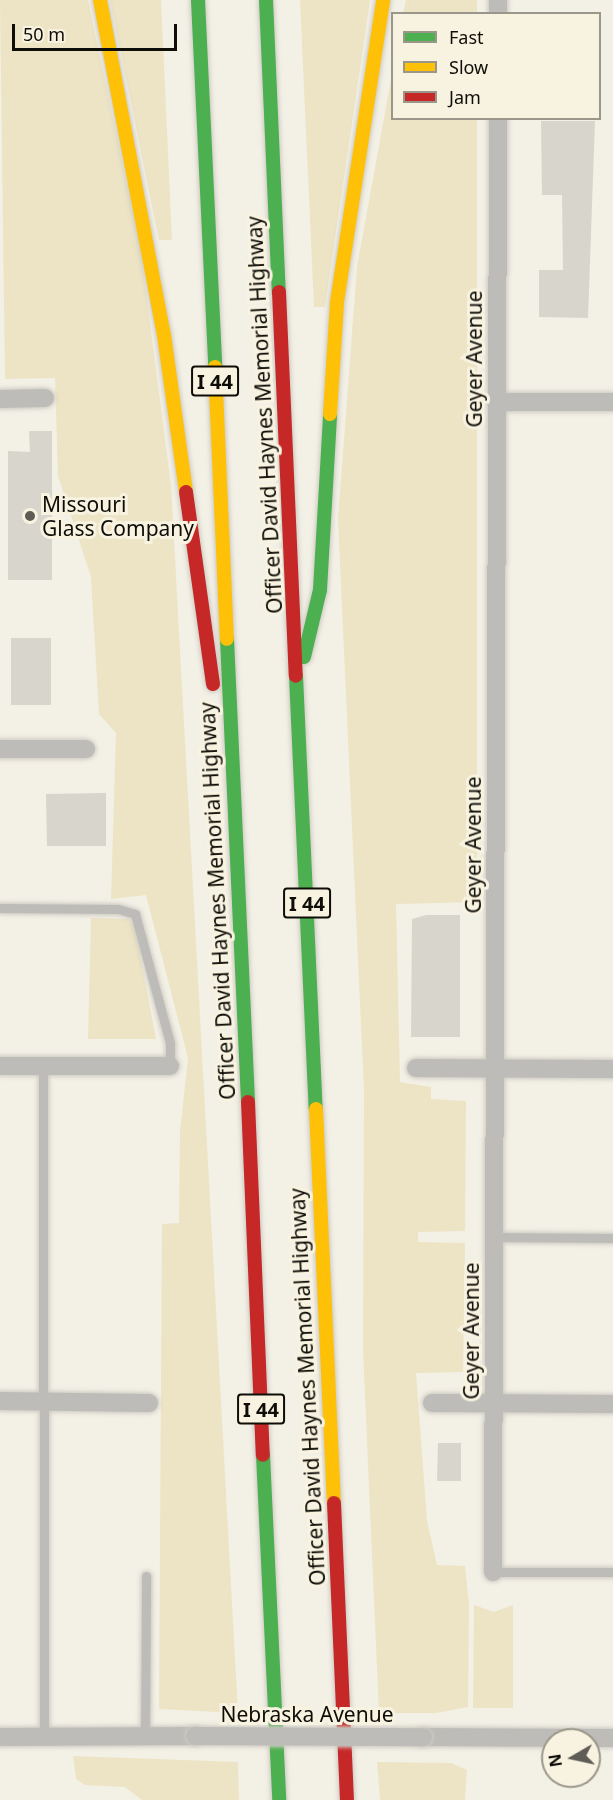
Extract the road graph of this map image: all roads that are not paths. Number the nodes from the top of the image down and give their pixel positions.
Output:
1 (100, 0) edge
2 (198, 0) edge
3 (266, 0) edge
4 (383, 0) edge
5 (498, 120) edge
6 (45, 398) dead end
7 (0, 399) edge
8 (496, 402) junction
9 (613, 402) edge
10 (297, 675) junction
11 (0, 749) edge
12 (86, 749) dead end
13 (232, 762) junction
14 (0, 908) edge
15 (0, 1066) edge
16 (43, 1066) junction
17 (170, 1066) joint
18 (416, 1068) dead end
19 (494, 1068) junction
20 (613, 1068) edge
21 (494, 1237) junction
22 (613, 1238) edge
23 (0, 1401) edge
24 (43, 1402) junction
25 (148, 1403) dead end
26 (432, 1403) dead end
27 (493, 1403) junction
28 (613, 1404) edge
29 (493, 1572) joint
30 (613, 1572) edge
31 (146, 1576) dead end
32 (0, 1737) edge
33 (44, 1737) junction
34 (145, 1737) junction
35 (613, 1738) edge
36 (279, 1800) edge
37 (347, 1800) edge

1 - 13 highway
2 - 13 highway, Officer David Haynes Memorial Highway / I 44
3 - 10 highway, Officer David Haynes Memorial Highway / I 44
4 - 10 highway
5 - 8 street, Geyer Avenue
6 - 7 street
8 - 9 street
8 - 19 street, Geyer Avenue
10 - 37 highway, Officer David Haynes Memorial Highway / I 44
11 - 12 street
13 - 36 highway, Officer David Haynes Memorial Highway / I 44
14 - 17 lane
15 - 16 street
16 - 17 street
16 - 24 lane
18 - 19 street
19 - 20 street
19 - 21 street, Geyer Avenue
21 - 22 lane
21 - 27 street, Geyer Avenue
23 - 24 street
24 - 25 street
24 - 33 lane
26 - 27 street
27 - 28 street
27 - 29 street, Geyer Avenue
29 - 30 lane
31 - 34 lane
32 - 33 street, Nebraska Avenue
33 - 34 street, Nebraska Avenue
34 - 35 street, Nebraska Avenue, bridge

